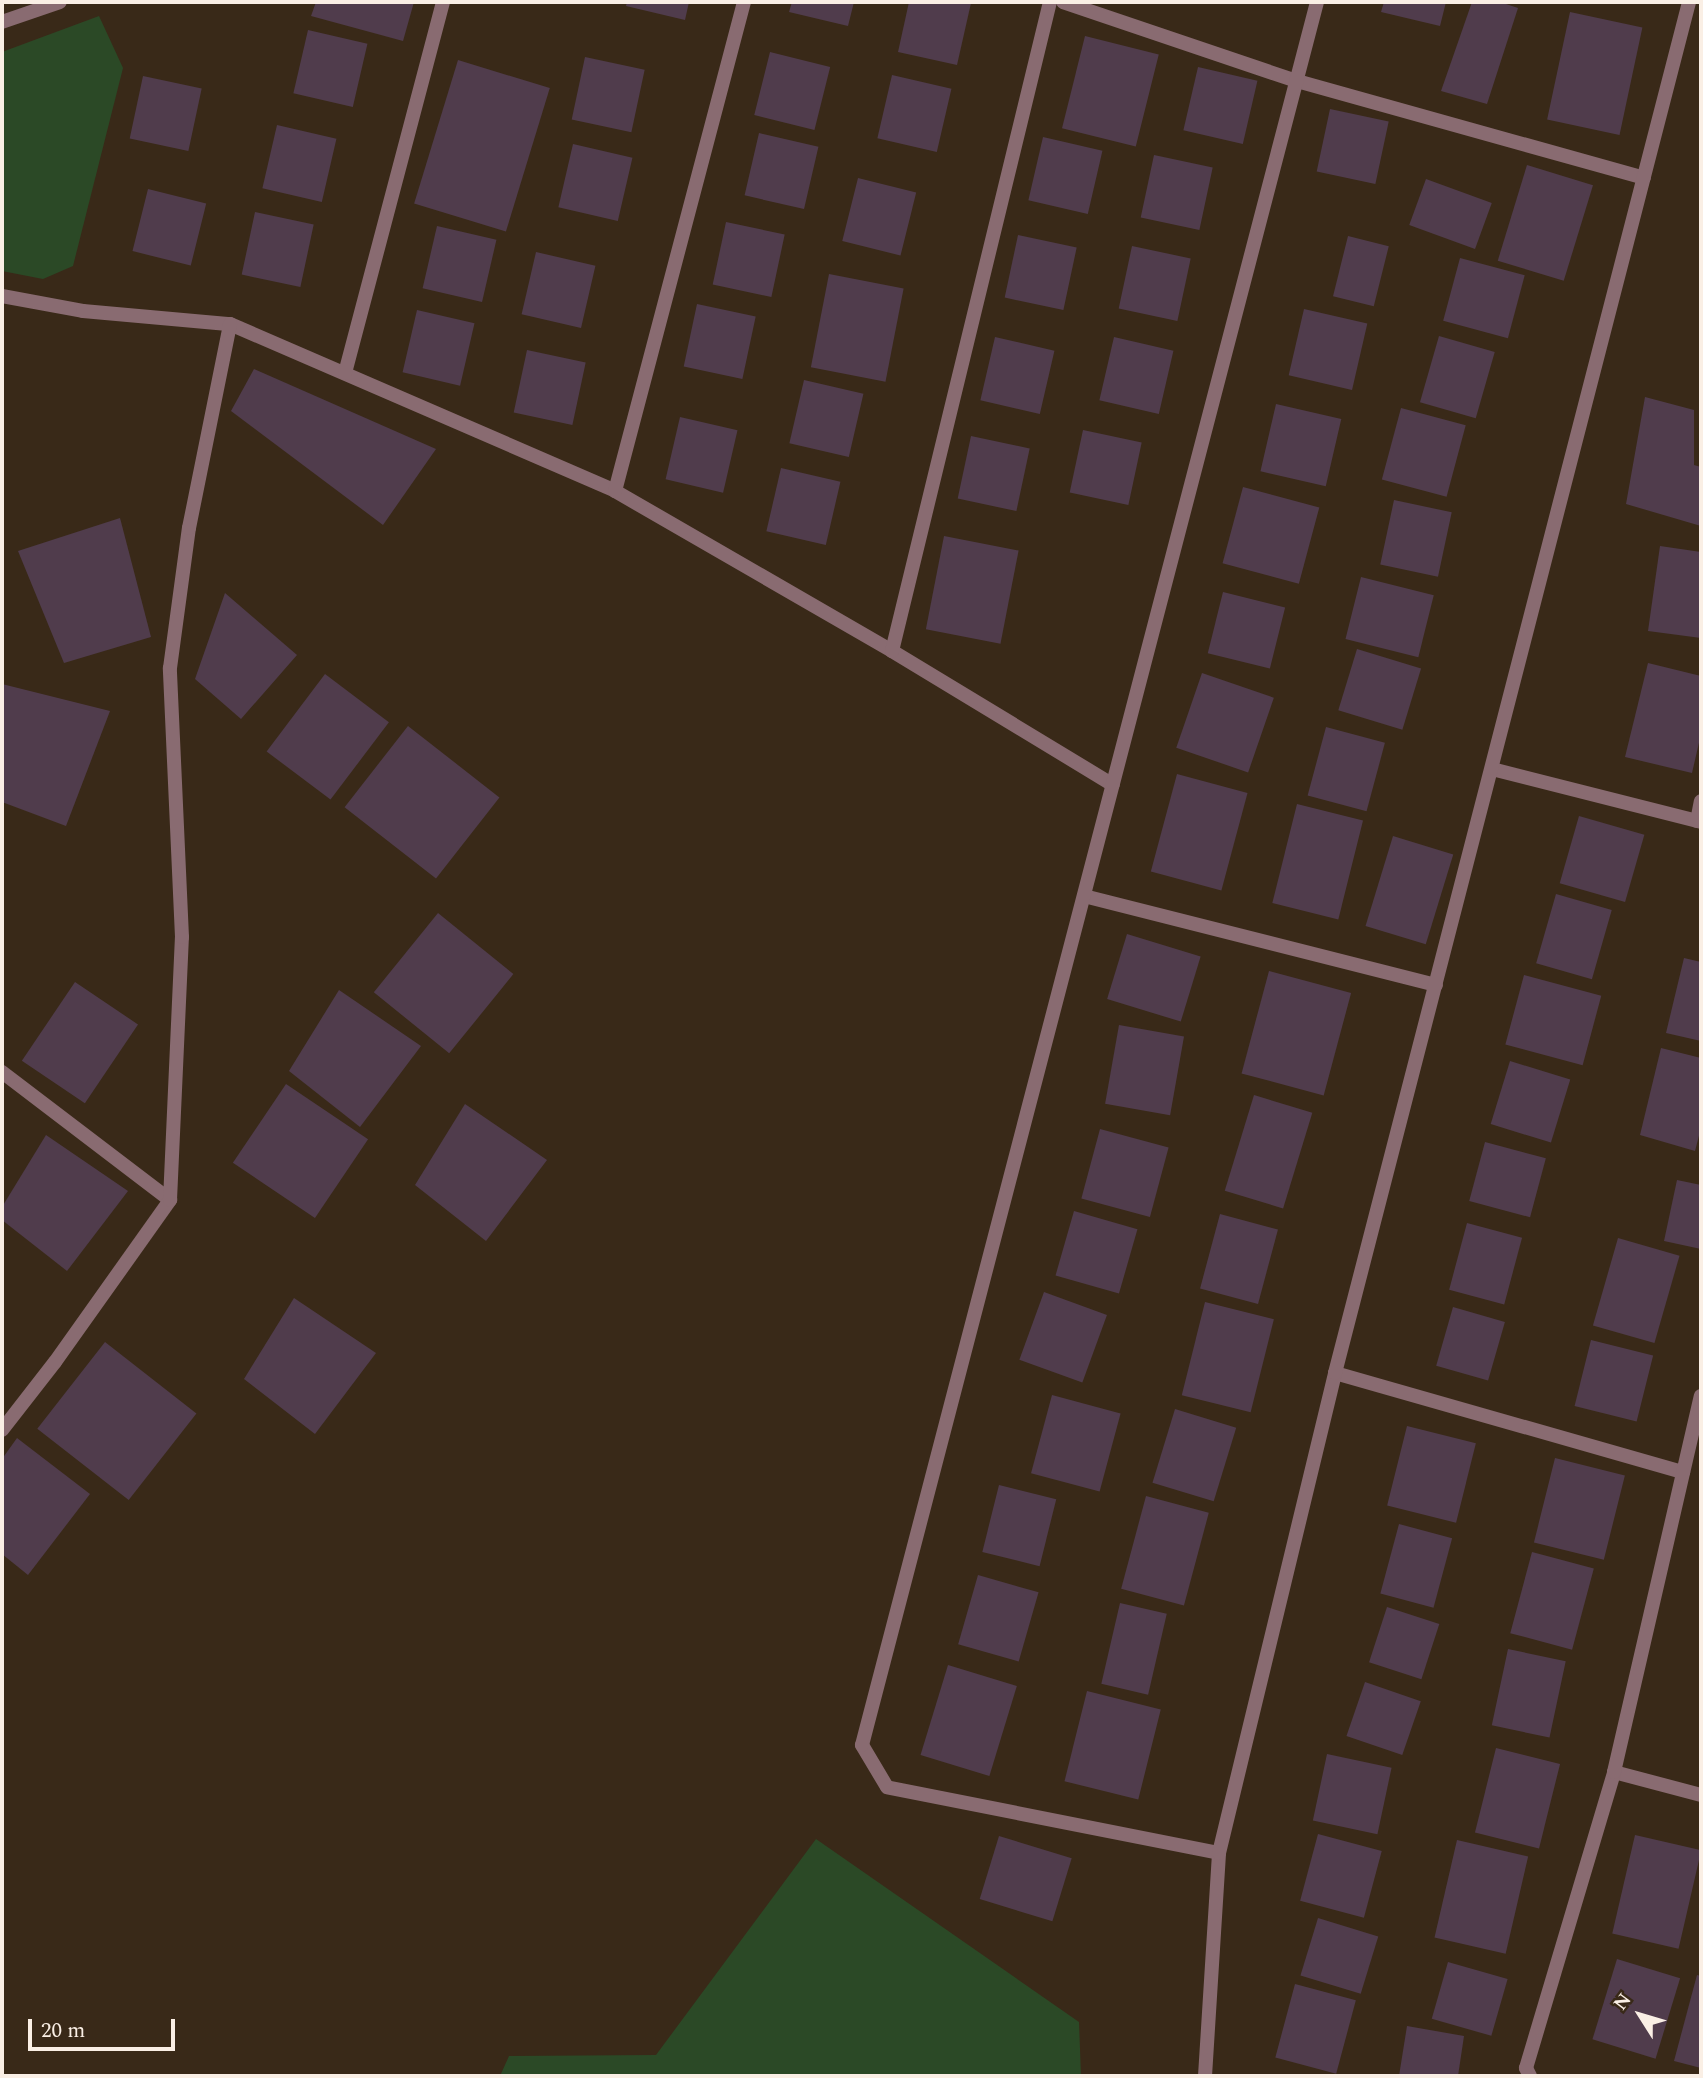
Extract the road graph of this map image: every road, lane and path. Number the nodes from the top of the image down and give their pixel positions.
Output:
1 (60, 2) edge
2 (443, 2) edge
3 (744, 2) edge
4 (1049, 2) edge
5 (1063, 2) edge
6 (1317, 2) edge
7 (1689, 2) edge
8 (2, 22) edge
9 (1297, 81) junction
10 (1644, 178) junction
11 (2, 296) edge
12 (230, 324) junction
13 (345, 373) junction
14 (615, 491) junction
15 (892, 651) junction
16 (1492, 769) junction
17 (1113, 785) junction
18 (1701, 801) edge
19 (1699, 822) edge
20 (1084, 896) junction
21 (1436, 985) junction
22 (2, 1072) edge
23 (170, 1200) junction
24 (1335, 1373) junction
25 (1701, 1396) edge
26 (2, 1430) edge
27 (1683, 1472) junction
28 (1614, 1772) junction
29 (1701, 1795) edge
30 (1219, 1853) junction
31 (1205, 2076) edge
32 (1530, 2076) edge

1 - 8 street
2 - 13 street
3 - 14 street
4 - 15 street
5 - 9 street
6 - 9 street
7 - 10 street
9 - 10 street
9 - 17 street
10 - 16 street
11 - 12 street
12 - 13 street
12 - 23 street
13 - 14 street
14 - 15 street
15 - 17 street
16 - 19 street
16 - 21 street
17 - 20 street
18 - 19 street
20 - 21 street
20 - 30 street
21 - 24 street
22 - 23 street
23 - 26 street
24 - 27 street
24 - 30 street
25 - 27 street
27 - 28 street
28 - 29 street
28 - 32 street
30 - 31 street

